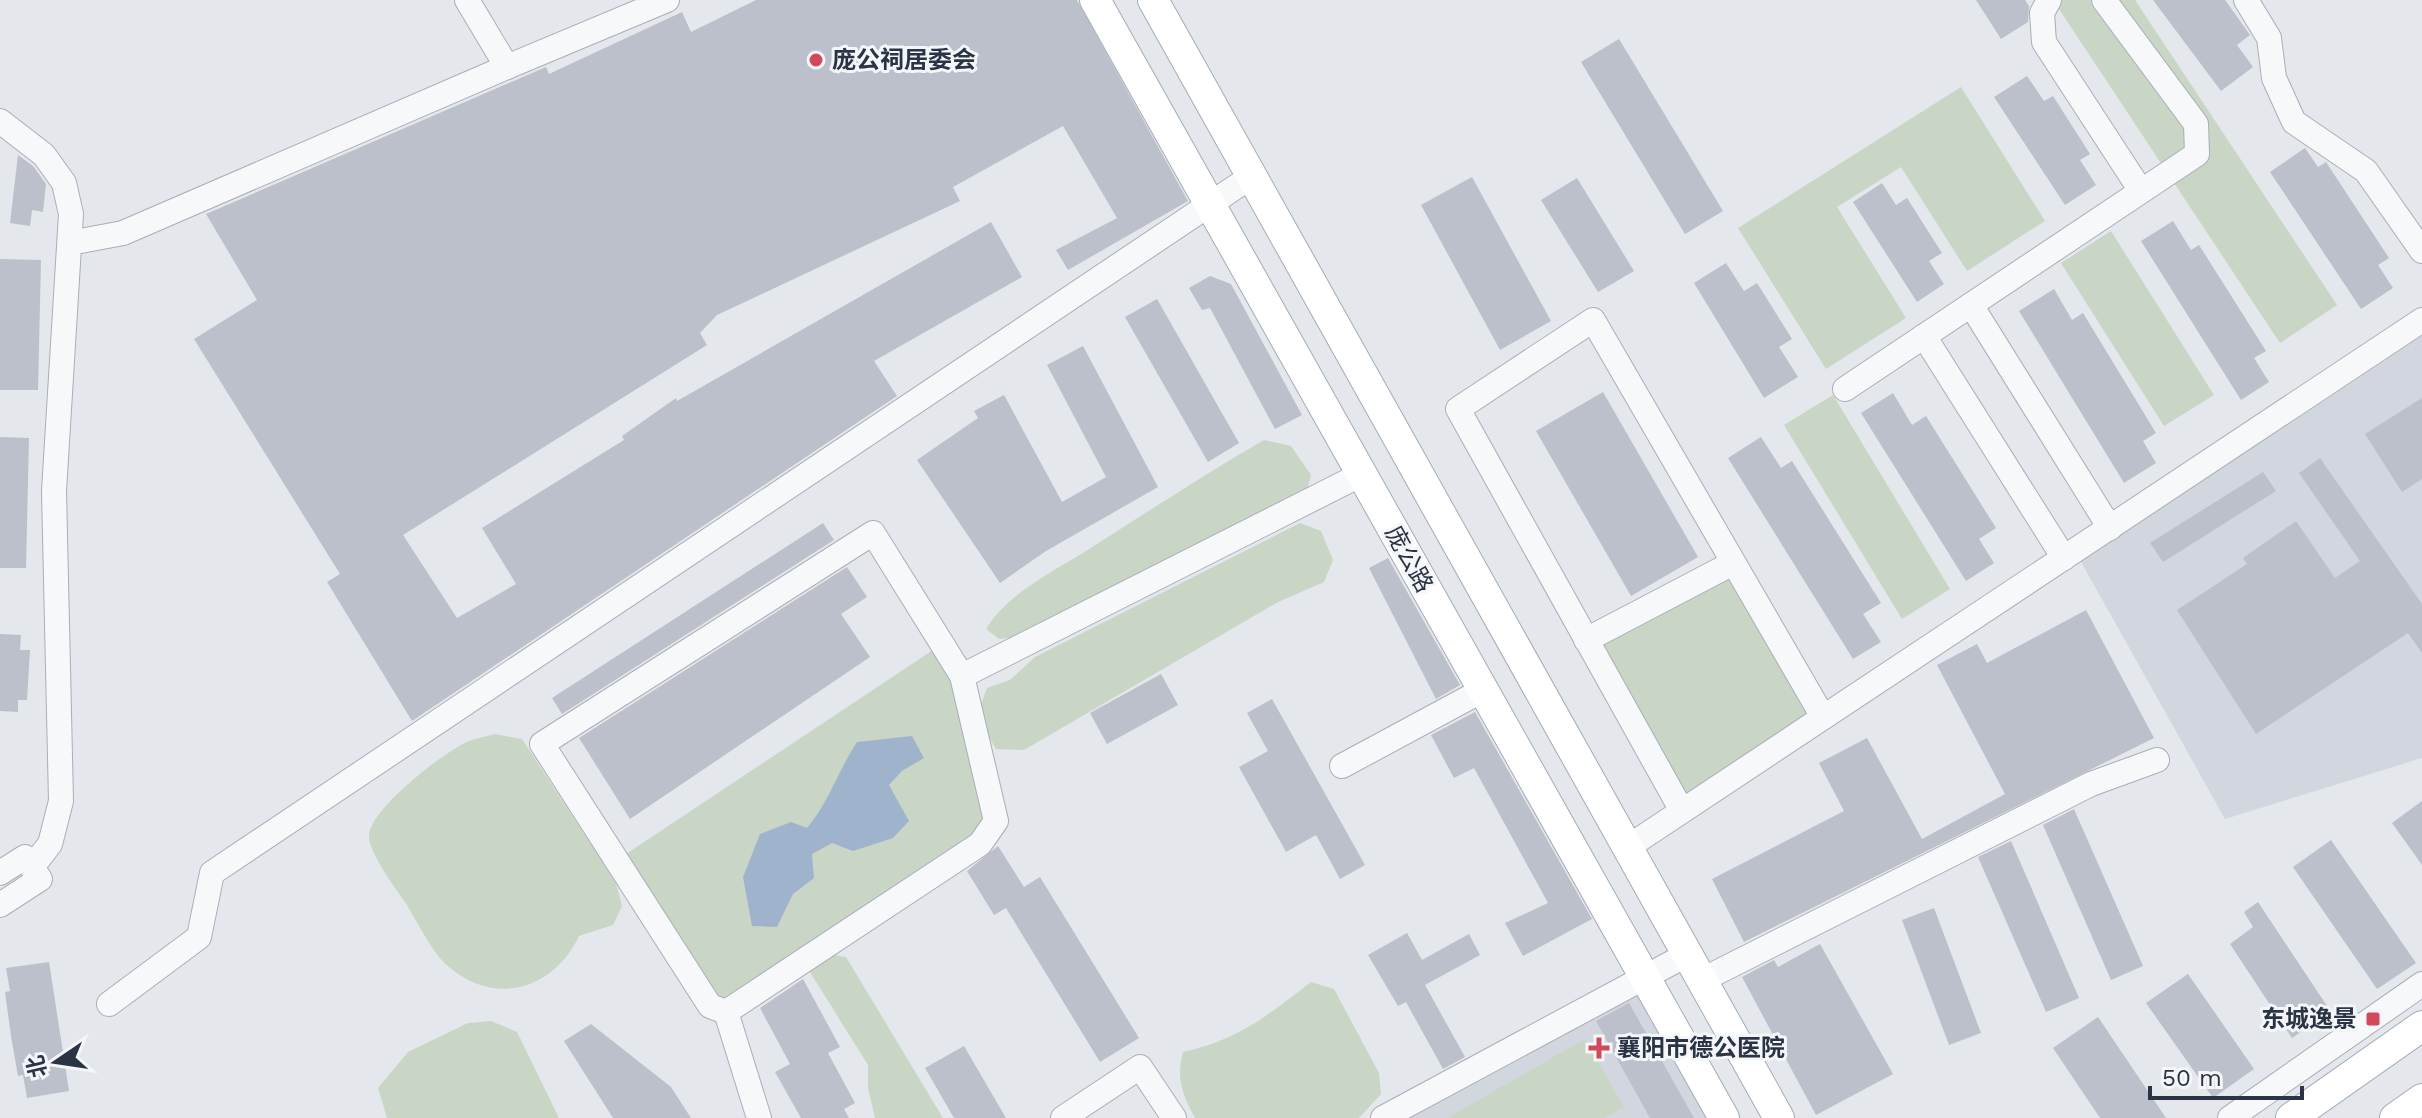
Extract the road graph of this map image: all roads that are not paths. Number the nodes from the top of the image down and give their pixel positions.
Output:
1 (467, 0) edge
2 (667, 0) edge
3 (1095, 0) edge
4 (1153, 0) edge
5 (2049, 0) edge
6 (2104, 0) edge
7 (2246, 0) edge
8 (507, 67) junction
9 (0, 121) edge
10 (1252, 176) junction
11 (2141, 191) junction
12 (1210, 204) junction
13 (70, 243) junction
14 (2422, 251) edge
15 (1971, 305) junction
16 (2422, 320) edge
17 (1924, 336) junction
18 (1845, 389) dead end
19 (1362, 474) junction
20 (2110, 528) junction
21 (2064, 558) junction
22 (1733, 563) junction
23 (1586, 640) junction
24 (962, 676) junction
25 (1483, 690) junction
26 (1823, 717) junction
27 (2157, 760) dead end
28 (1342, 766) dead end
29 (1682, 811) junction
30 (1628, 847) junction
31 (32, 867) junction
32 (0, 873) edge
33 (0, 905) edge
34 (1695, 967) junction
35 (1644, 977) junction
36 (2422, 984) edge
37 (109, 1004) dead end
38 (726, 1012) junction
39 (2422, 1026) edge
40 (2422, 1099) edge
41 (759, 1118) edge
42 (1063, 1118) edge
43 (1174, 1118) edge
44 (1383, 1118) edge
45 (1724, 1118) edge
46 (1779, 1118) edge
47 (2230, 1118) edge
48 (2291, 1118) edge
49 (2395, 1118) edge

1 - 8 street
2 - 8 street
3 - 12 main road, 庞公路
4 - 10 main road, 庞公路
5 - 11 street
6 - 11 street
7 - 14 street
8 - 13 street
9 - 13 street
10 - 12 street
10 - 30 main road, 庞公路
11 - 15 street
12 - 19 main road, 庞公路
12 - 37 street
13 - 31 street
15 - 17 street
15 - 20 street
16 - 20 street
17 - 18 street
17 - 21 street
19 - 24 street
19 - 25 main road, 庞公路
20 - 21 street
21 - 26 street
22 - 23 street
22 - 23 street
22 - 26 street
23 - 29 street
24 - 38 street
24 - 38 street
25 - 28 street
25 - 35 main road, 庞公路
26 - 29 street
27 - 34 street
29 - 30 street
30 - 34 main road, 庞公路
31 - 32 street
31 - 33 street
34 - 35 street
34 - 46 main road, 庞公路
35 - 44 street
35 - 45 main road, 庞公路
36 - 47 street
38 - 41 street
39 - 48 main road
40 - 49 main road
42 - 43 street

